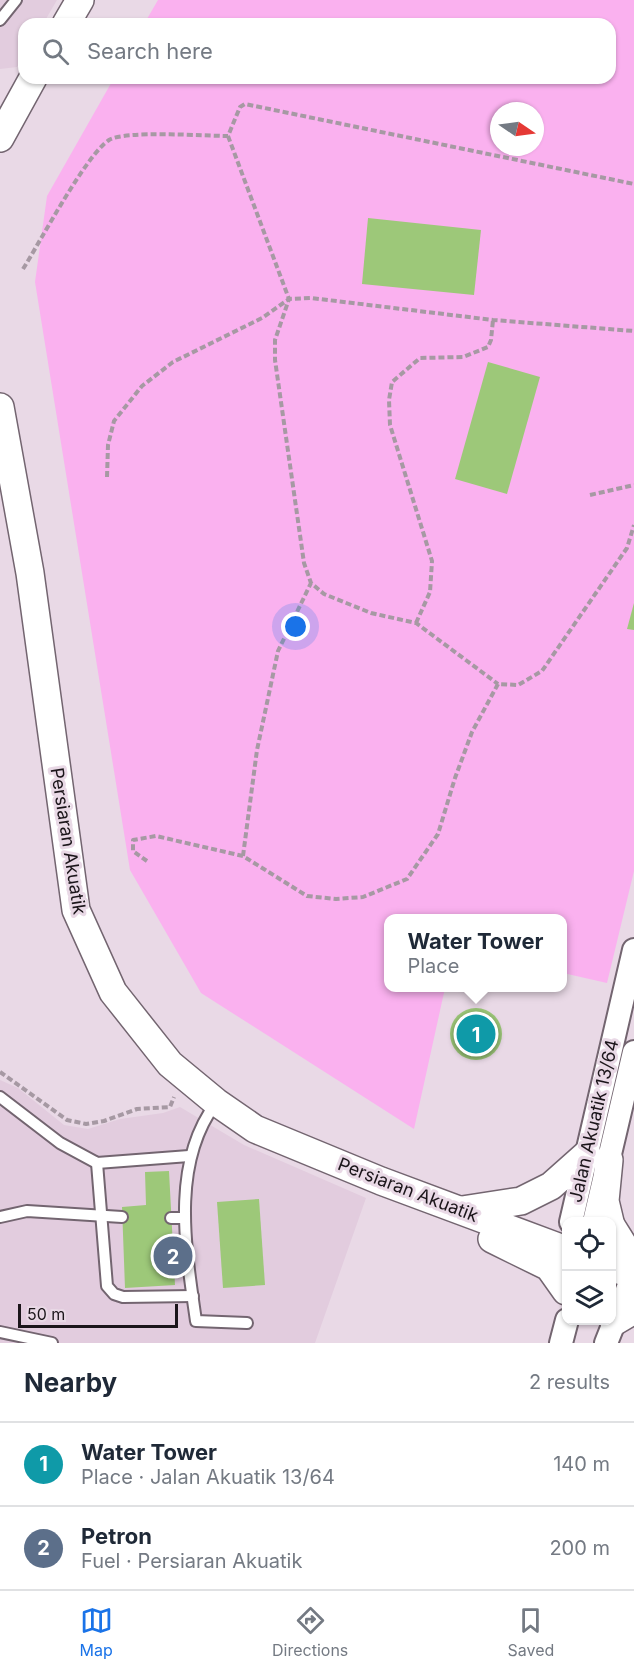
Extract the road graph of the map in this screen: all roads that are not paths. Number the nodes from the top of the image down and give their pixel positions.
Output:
1 (80, 0) edge
2 (14, 1) edge
3 (70, 18) edge
4 (0, 20) edge
5 (30, 84) edge
6 (0, 138) edge
7 (0, 407) edge
8 (634, 950) edge
9 (634, 1052) edge
10 (0, 1097) edge
11 (216, 1102) junction
12 (189, 1156) junction
13 (598, 1157) junction
14 (97, 1162) junction
15 (468, 1213) junction
16 (101, 1217) junction
17 (122, 1217) dead end
18 (573, 1217) edge
19 (594, 1217) edge
20 (609, 1217) edge
21 (0, 1218) edge
22 (171, 1218) dead end
23 (185, 1218) junction
24 (616, 1238) edge
25 (562, 1245) edge
26 (628, 1270) edge
27 (562, 1284) edge
28 (193, 1296) junction
29 (247, 1323) dead end
30 (566, 1325) edge
31 (618, 1325) edge
32 (0, 1332) edge
33 (23, 1340) edge
34 (52, 1343) edge
35 (561, 1343) edge

1 - 3 street
2 - 4 lane
5 - 6 street
7 - 11 street, Persiaran Akuatik
8 - 13 street, Jalan Akuatik 13/64
9 - 13 street, Jalan Akuatik 13/64
10 - 14 lane
11 - 12 lane
11 - 15 street, Persiaran Akuatik
12 - 14 lane
12 - 23 lane
13 - 15 street
13 - 18 street, Jalan Akuatik 13/64
13 - 19 street, Jalan Akuatik 13/64
13 - 20 street
14 - 16 lane
15 - 25 street, Persiaran Akuatik
15 - 27 street
16 - 17 lane
16 - 21 lane
16 - 28 lane
22 - 23 lane
23 - 28 lane
24 - 26 street
26 - 31 street
28 - 29 lane
30 - 35 street
32 - 33 lane
33 - 34 lane

